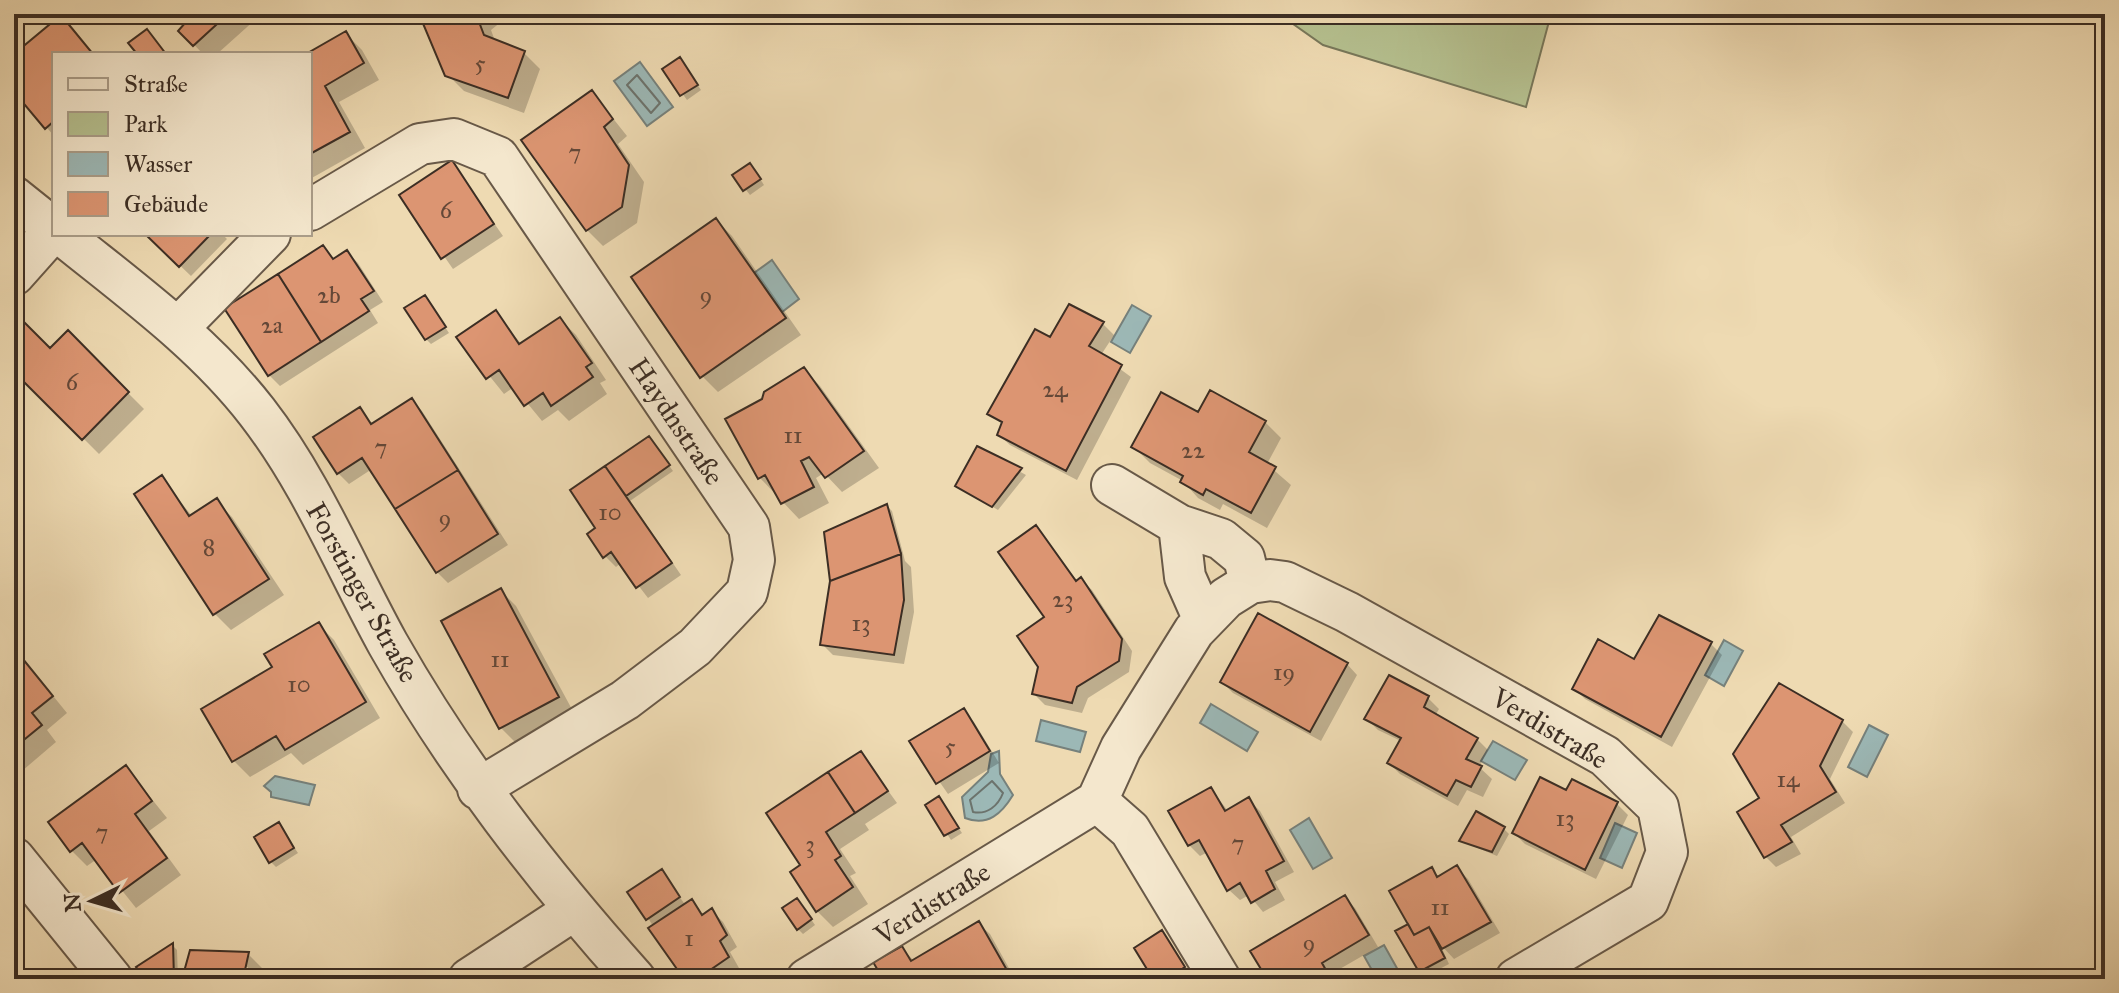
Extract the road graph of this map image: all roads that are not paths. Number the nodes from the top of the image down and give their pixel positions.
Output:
1 (14, 197) edge
2 (312, 209) edge
3 (52, 227) edge
4 (52, 231) edge
5 (63, 236) edge
6 (268, 236) edge
7 (14, 275) edge
8 (178, 328) junction
9 (1112, 485) dead end
10 (1179, 525) junction
11 (1250, 583) junction
12 (1204, 620) junction
13 (478, 789) junction
14 (1097, 801) junction
15 (14, 858) edge
16 (574, 910) junction
17 (112, 979) edge
18 (469, 979) edge
19 (635, 979) edge
20 (807, 979) edge
21 (1220, 979) edge
22 (1516, 979) edge

1 - 3 street
2 - 13 street, Haydnstraße
4 - 7 street
5 - 8 street, Forstinger Straße
6 - 8 street
8 - 13 street, Forstinger Straße
9 - 10 street
10 - 11 street
10 - 12 street
11 - 12 street
11 - 22 street, Verdistraße
12 - 14 street
13 - 16 street, Forstinger Straße
14 - 20 street, Verdistraße
14 - 21 street
15 - 17 street
16 - 18 street
16 - 19 street, Forstinger Straße

